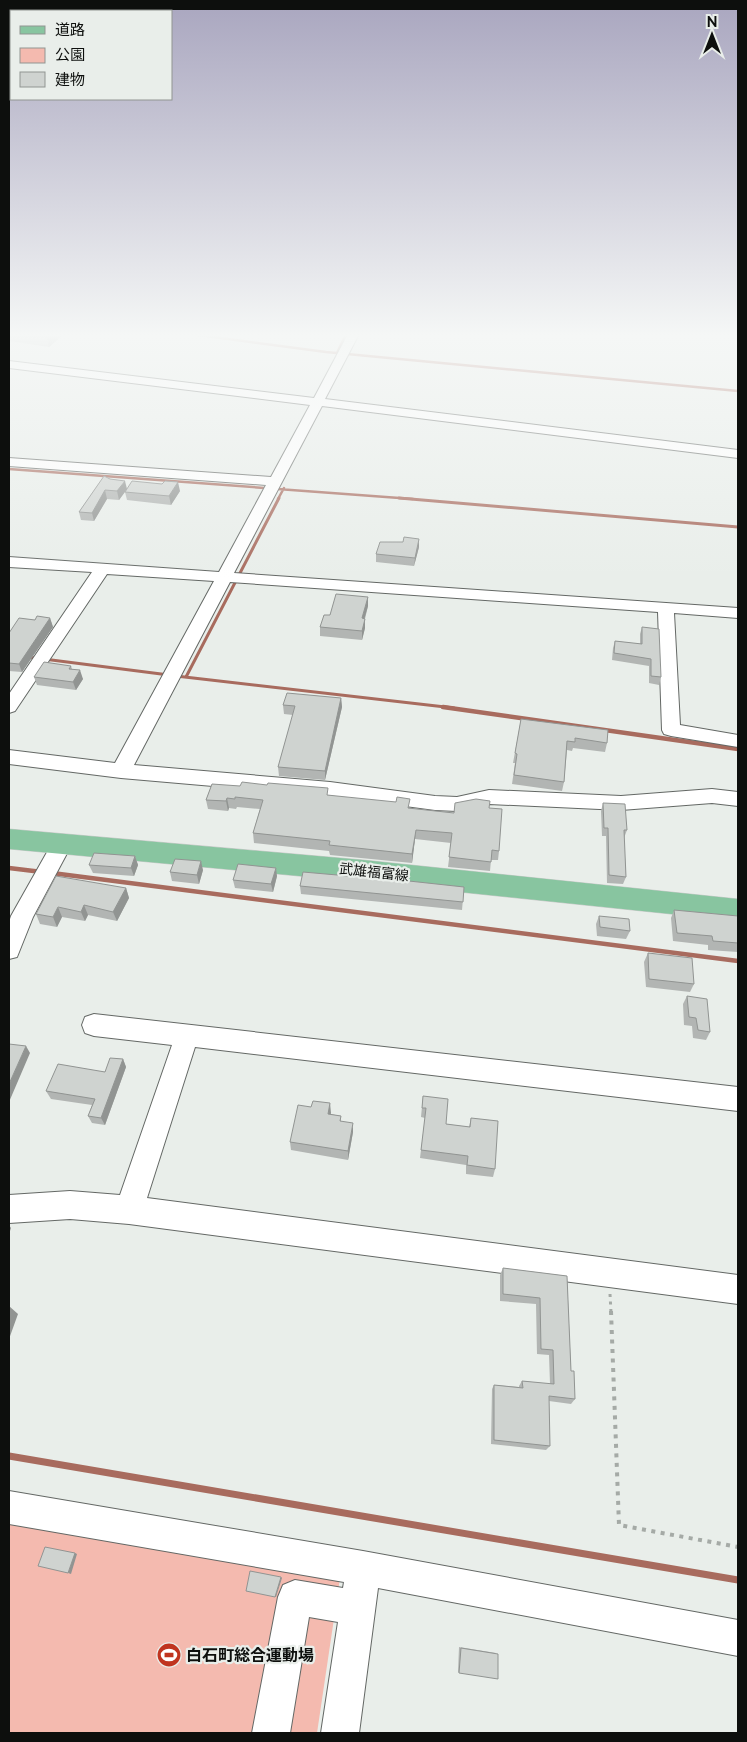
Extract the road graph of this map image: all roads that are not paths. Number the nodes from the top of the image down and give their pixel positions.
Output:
1 (312, 415) edge
2 (426, 415) edge
3 (738, 454) edge
4 (9, 462) edge
5 (274, 486) junction
6 (9, 562) edge
7 (102, 569) junction
8 (233, 578) junction
9 (666, 608) junction
10 (738, 613) edge
11 (9, 707) edge
12 (738, 741) edge
13 (9, 757) edge
14 (122, 771) junction
15 (738, 799) edge
16 (9, 839) edge
17 (52, 863) junction
18 (738, 910) edge
19 (9, 950) edge
20 (94, 1025) dead end
21 (184, 1043) junction
22 (738, 1099) edge
23 (9, 1209) edge
24 (128, 1210) junction
25 (738, 1290) edge
26 (9, 1507) edge
27 (364, 1568) junction
28 (358, 1608) junction
29 (738, 1638) edge
30 (271, 1733) edge
31 (340, 1733) edge

1 - 5 street
2 - 3 street
4 - 5 street
5 - 8 street
6 - 7 street
7 - 8 street
7 - 11 street
8 - 9 street
8 - 14 street
9 - 10 street
9 - 12 street
13 - 14 street
14 - 15 street
16 - 17 main road, 武雄福富線
17 - 18 main road, 武雄福富線
17 - 19 street
20 - 21 street
21 - 22 street
21 - 24 street
23 - 24 street
24 - 25 street
26 - 27 street
27 - 28 street
27 - 29 street
28 - 30 street
28 - 31 street

